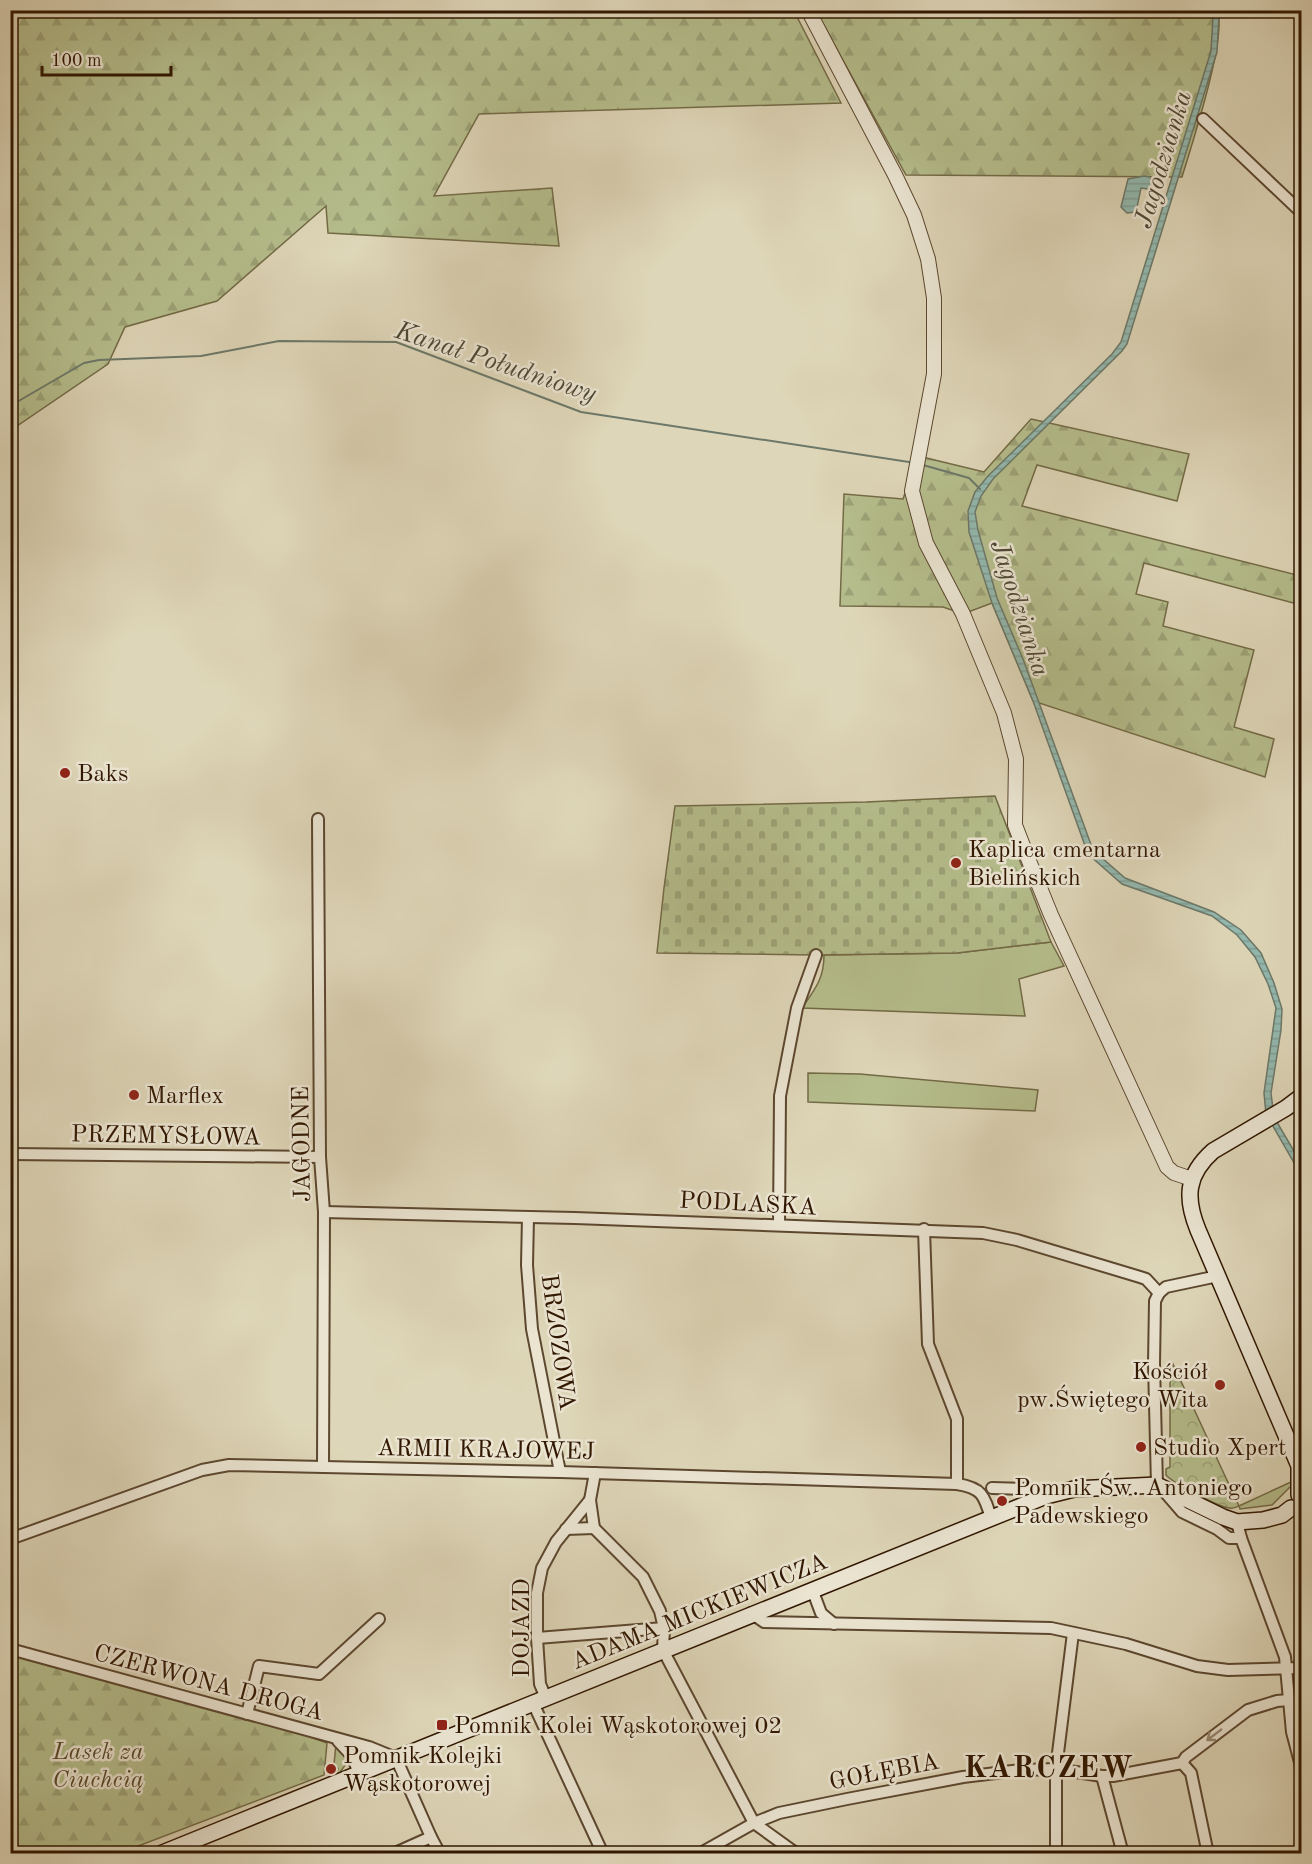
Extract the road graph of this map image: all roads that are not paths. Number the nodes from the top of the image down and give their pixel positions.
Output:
1 (808, 10) edge
2 (1203, 119) dead end
3 (1302, 213) edge
4 (318, 819) dead end
5 (816, 955) dead end
6 (1302, 1096) edge
7 (10, 1154) edge
8 (320, 1157) junction
9 (1192, 1179) junction
10 (324, 1212) junction
11 (528, 1216) junction
12 (779, 1224) junction
13 (924, 1229) junction
14 (1218, 1276) junction
15 (1159, 1293) junction
16 (323, 1467) junction
17 (1300, 1467) edge
18 (560, 1472) junction
19 (595, 1473) junction
20 (957, 1484) junction
21 (1159, 1486) junction
22 (992, 1488) dead end
23 (1046, 1496) junction
24 (590, 1500) junction
25 (1297, 1507) edge
26 (991, 1518) junction
27 (1237, 1522) junction
28 (594, 1528) junction
29 (566, 1529) junction
30 (1241, 1538) junction
31 (10, 1539) edge
32 (812, 1589) junction
33 (751, 1613) junction
34 (379, 1619) dead end
35 (834, 1624) junction
36 (664, 1628) junction
37 (1073, 1633) junction
38 (537, 1638) junction
39 (10, 1649) edge
40 (663, 1650) junction
41 (1302, 1668) edge
42 (1286, 1670) junction
43 (1289, 1700) junction
44 (539, 1701) junction
45 (247, 1714) junction
46 (336, 1738) junction
47 (359, 1744) junction
48 (396, 1758) junction
49 (1182, 1763) junction
50 (1056, 1769) junction
51 (1302, 1770) edge
52 (364, 1771) junction
53 (1102, 1776) junction
54 (754, 1823) junction
55 (430, 1838) junction
56 (160, 1854) edge
57 (393, 1854) edge
58 (440, 1854) edge
59 (603, 1854) edge
60 (699, 1854) edge
61 (797, 1854) edge
62 (1056, 1854) edge
63 (1123, 1854) edge
64 (1208, 1854) edge

1 - 9 street
2 - 3 street
4 - 8 street, JAGODNE
5 - 12 street
6 - 9 main road
7 - 8 street, PRZEMYSŁOWA
8 - 10 street, JAGODNE
9 - 14 main road
10 - 11 street, PODLASKA
10 - 16 street, JAGODNE
11 - 12 street, PODLASKA
11 - 18 street, BRZOZOWA
12 - 13 street, PODLASKA
13 - 15 street, PODLASKA
13 - 20 street
14 - 15 street
14 - 17 main road
15 - 21 street
16 - 18 street, ARMII KRAJOWEJ
16 - 31 street, ARMII KRAJOWEJ
17 - 25 main road
18 - 19 street, ARMII KRAJOWEJ
19 - 20 street, ARMII KRAJOWEJ
19 - 24 street, DOJAZD
20 - 26 street, ARMII KRAJOWEJ
21 - 23 main road, ADAMA MICKIEWICZA
21 - 27 main road, ADAMA MICKIEWICZA
21 - 30 street
22 - 23 street
23 - 26 main road, ADAMA MICKIEWICZA
24 - 28 street, DOJAZD
24 - 29 street, DOJAZD
25 - 27 main road, ADAMA MICKIEWICZA
26 - 32 main road, ADAMA MICKIEWICZA
27 - 30 street
28 - 29 street
28 - 36 street
29 - 38 street, DOJAZD
30 - 42 street
32 - 33 main road, ADAMA MICKIEWICZA
32 - 35 street
33 - 35 street
33 - 40 main road, ADAMA MICKIEWICZA
34 - 45 street
35 - 37 street
36 - 38 street
36 - 40 street
37 - 42 street
37 - 50 street
38 - 44 street, DOJAZD
39 - 45 street, CZERWONA DROGA
40 - 44 main road, ADAMA MICKIEWICZA
40 - 54 street
41 - 42 street
42 - 43 street
43 -> 49 street
43 - 51 street
44 - 48 main road, ADAMA MICKIEWICZA
44 - 59 street, DOJAZD
45 - 46 street, CZERWONA DROGA
46 - 47 street, CZERWONA DROGA
46 - 52 street
47 - 48 street, CZERWONA DROGA
47 - 52 street
48 - 52 main road, ADAMA MICKIEWICZA
48 - 55 street
49 - 53 street, GOŁĘBIA
49 - 64 street
50 - 53 street, GOŁĘBIA
50 - 54 street, GOŁĘBIA
50 - 62 street
52 - 56 main road, ADAMA MICKIEWICZA
53 - 63 street
54 - 60 street, GOŁĘBIA
54 - 61 street
55 - 57 street
55 - 58 street

